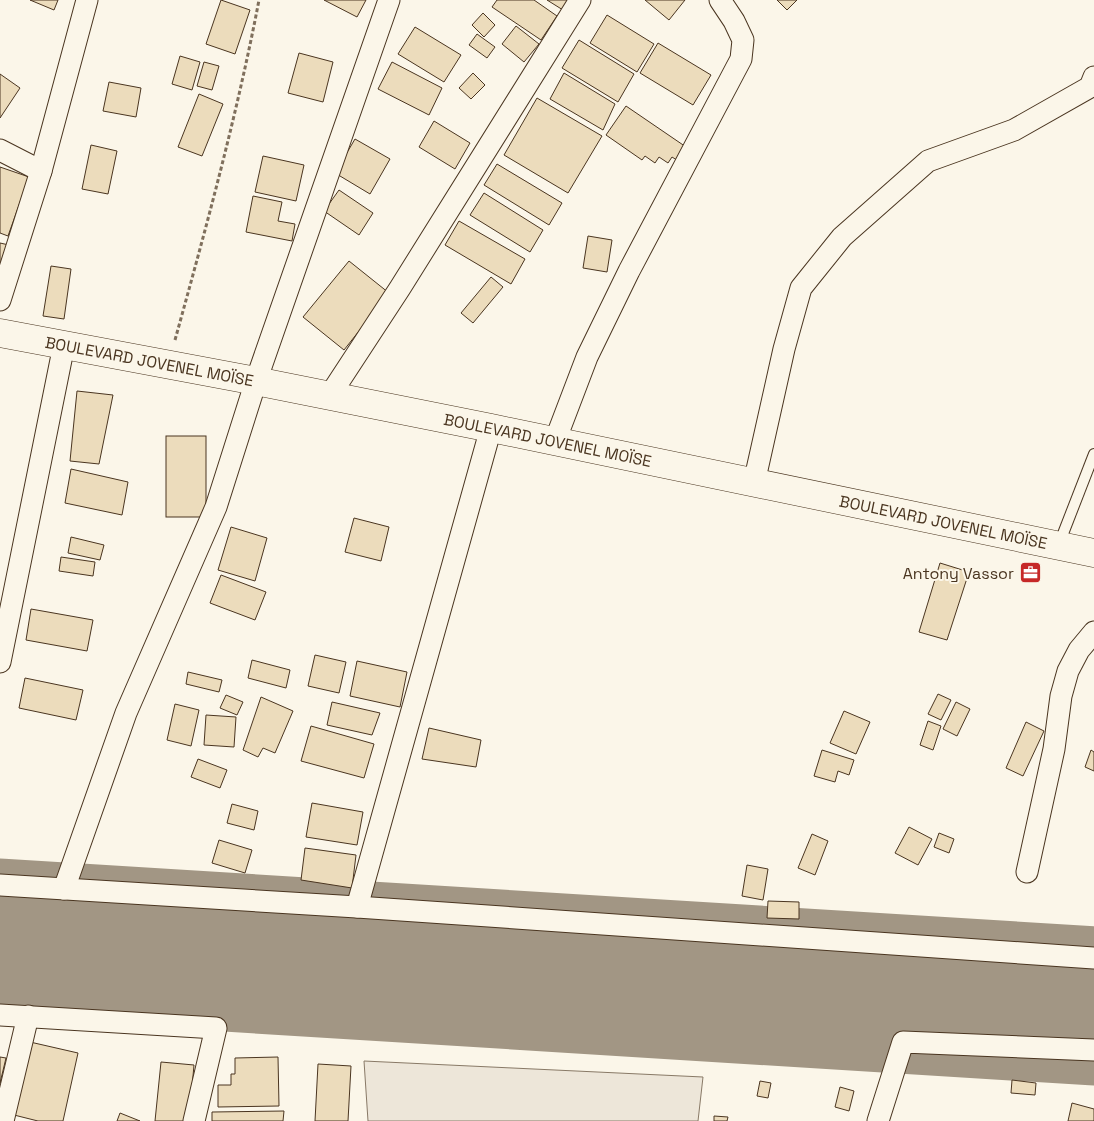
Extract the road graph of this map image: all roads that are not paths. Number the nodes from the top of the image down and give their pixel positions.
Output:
1 (87, 0) edge
2 (388, 0) edge
3 (580, 0) edge
4 (720, 0) edge
5 (1094, 77) edge
6 (0, 150) edge
7 (41, 171) junction
8 (0, 300) edge
9 (0, 333) edge
10 (64, 346) junction
11 (256, 381) junction
12 (330, 396) junction
13 (491, 428) junction
14 (555, 441) junction
15 (1094, 454) edge
16 (754, 483) junction
17 (1058, 546) junction
18 (1094, 553) edge
19 (7, 595) edge
20 (1094, 632) edge
21 (0, 662) edge
22 (1027, 872) dead end
23 (0, 885) edge
24 (64, 889) junction
25 (357, 907) junction
26 (1094, 958) edge
27 (0, 1014) edge
28 (28, 1016) junction
29 (1094, 1050) edge
30 (3, 1121) edge
31 (194, 1121) edge
32 (878, 1121) edge

1 - 7 street
2 - 11 street
3 - 12 street
4 - 14 street
5 - 16 street
6 - 7 street
7 - 8 street
9 - 10 main road, BOULEVARD JOVENEL MOÏSE
10 - 11 main road, BOULEVARD JOVENEL MOÏSE
10 - 19 street
11 - 12 main road, BOULEVARD JOVENEL MOÏSE
11 - 24 street
12 - 13 main road, BOULEVARD JOVENEL MOÏSE
13 - 14 main road, BOULEVARD JOVENEL MOÏSE
13 - 25 street
14 - 16 main road, BOULEVARD JOVENEL MOÏSE
15 - 17 lane
16 - 17 main road, BOULEVARD JOVENEL MOÏSE
17 - 18 main road, BOULEVARD JOVENEL MOÏSE
19 - 21 street
20 - 22 street
23 - 24 street
24 - 25 street
25 - 26 street
27 - 28 street
28 - 30 street
28 - 31 street
29 - 32 street

